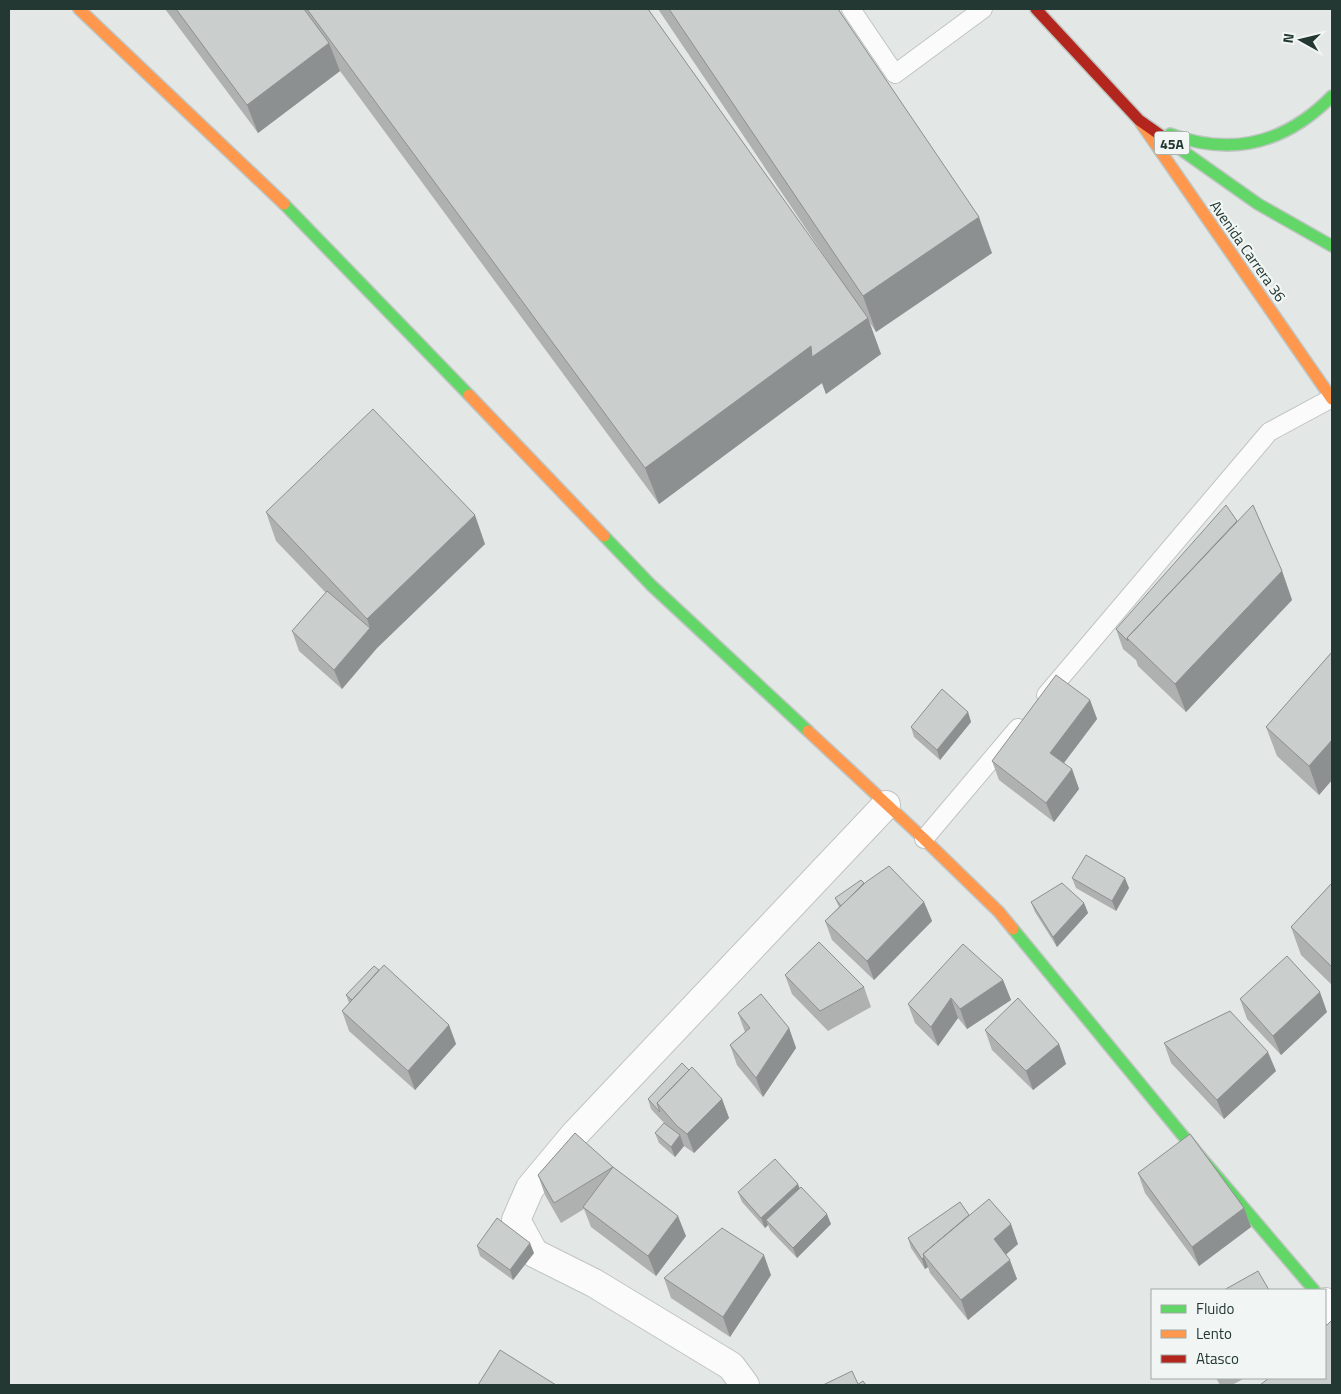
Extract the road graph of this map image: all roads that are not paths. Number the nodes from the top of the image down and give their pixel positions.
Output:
1 (79, 9) edge
2 (851, 9) edge
3 (983, 9) edge
4 (1036, 9) edge
5 (1332, 96) edge
6 (1139, 120) junction
7 (1332, 246) edge
8 (1332, 399) edge
9 (886, 805) junction
10 (924, 838) junction
11 (1313, 1289) edge
12 (745, 1385) edge

1 - 9 main road
2 - 3 lane
4 - 6 main road, 45A
5 - 6 main road
6 - 7 main road, 45A
6 - 8 main road, Avenida Carrera 36 / 45A
8 - 10 lane
9 - 10 main road
9 - 12 street
10 - 11 main road

